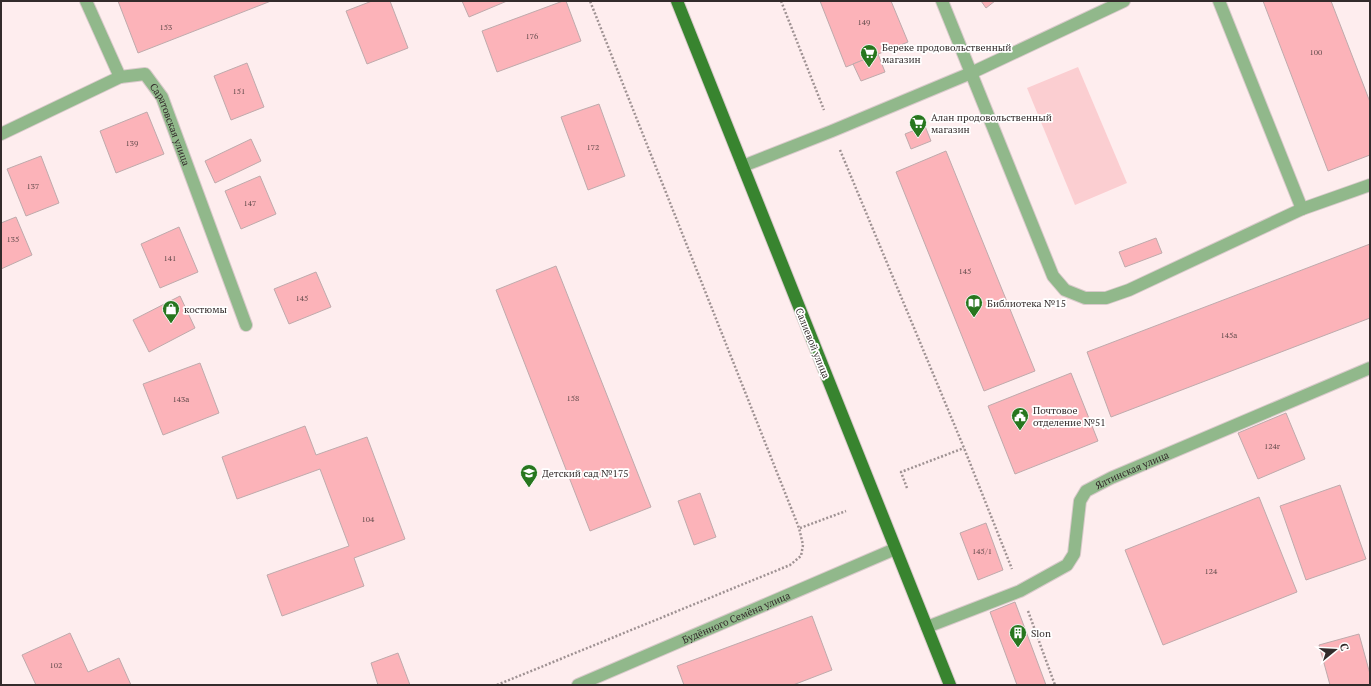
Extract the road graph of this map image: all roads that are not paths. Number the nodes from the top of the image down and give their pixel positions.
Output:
1 (86, 1) edge
2 (677, 1) edge
3 (942, 1) edge
4 (1124, 1) edge
5 (1219, 1) edge
6 (971, 73) junction
7 (120, 77) junction
8 (1, 134) edge
9 (743, 166) junction
10 (1370, 185) edge
11 (1302, 209) junction
12 (246, 325) dead end
13 (1370, 368) edge
14 (895, 549) junction
15 (926, 627) junction
16 (578, 685) edge
17 (950, 685) edge

1 - 7 street
2 - 9 main road, Салиевой улица
3 - 6 street
4 - 6 street
5 - 11 street
6 - 9 street
6 - 11 street
7 - 8 street, Саратовская улица
7 - 12 street, Саратовская улица
9 - 14 main road, Салиевой улица
10 - 11 street
13 - 15 street, Ялтинская улица
14 - 15 main road, Салиевой улица
14 - 16 street, Будённого Семёна улица
15 - 17 main road, Салиевой улица

